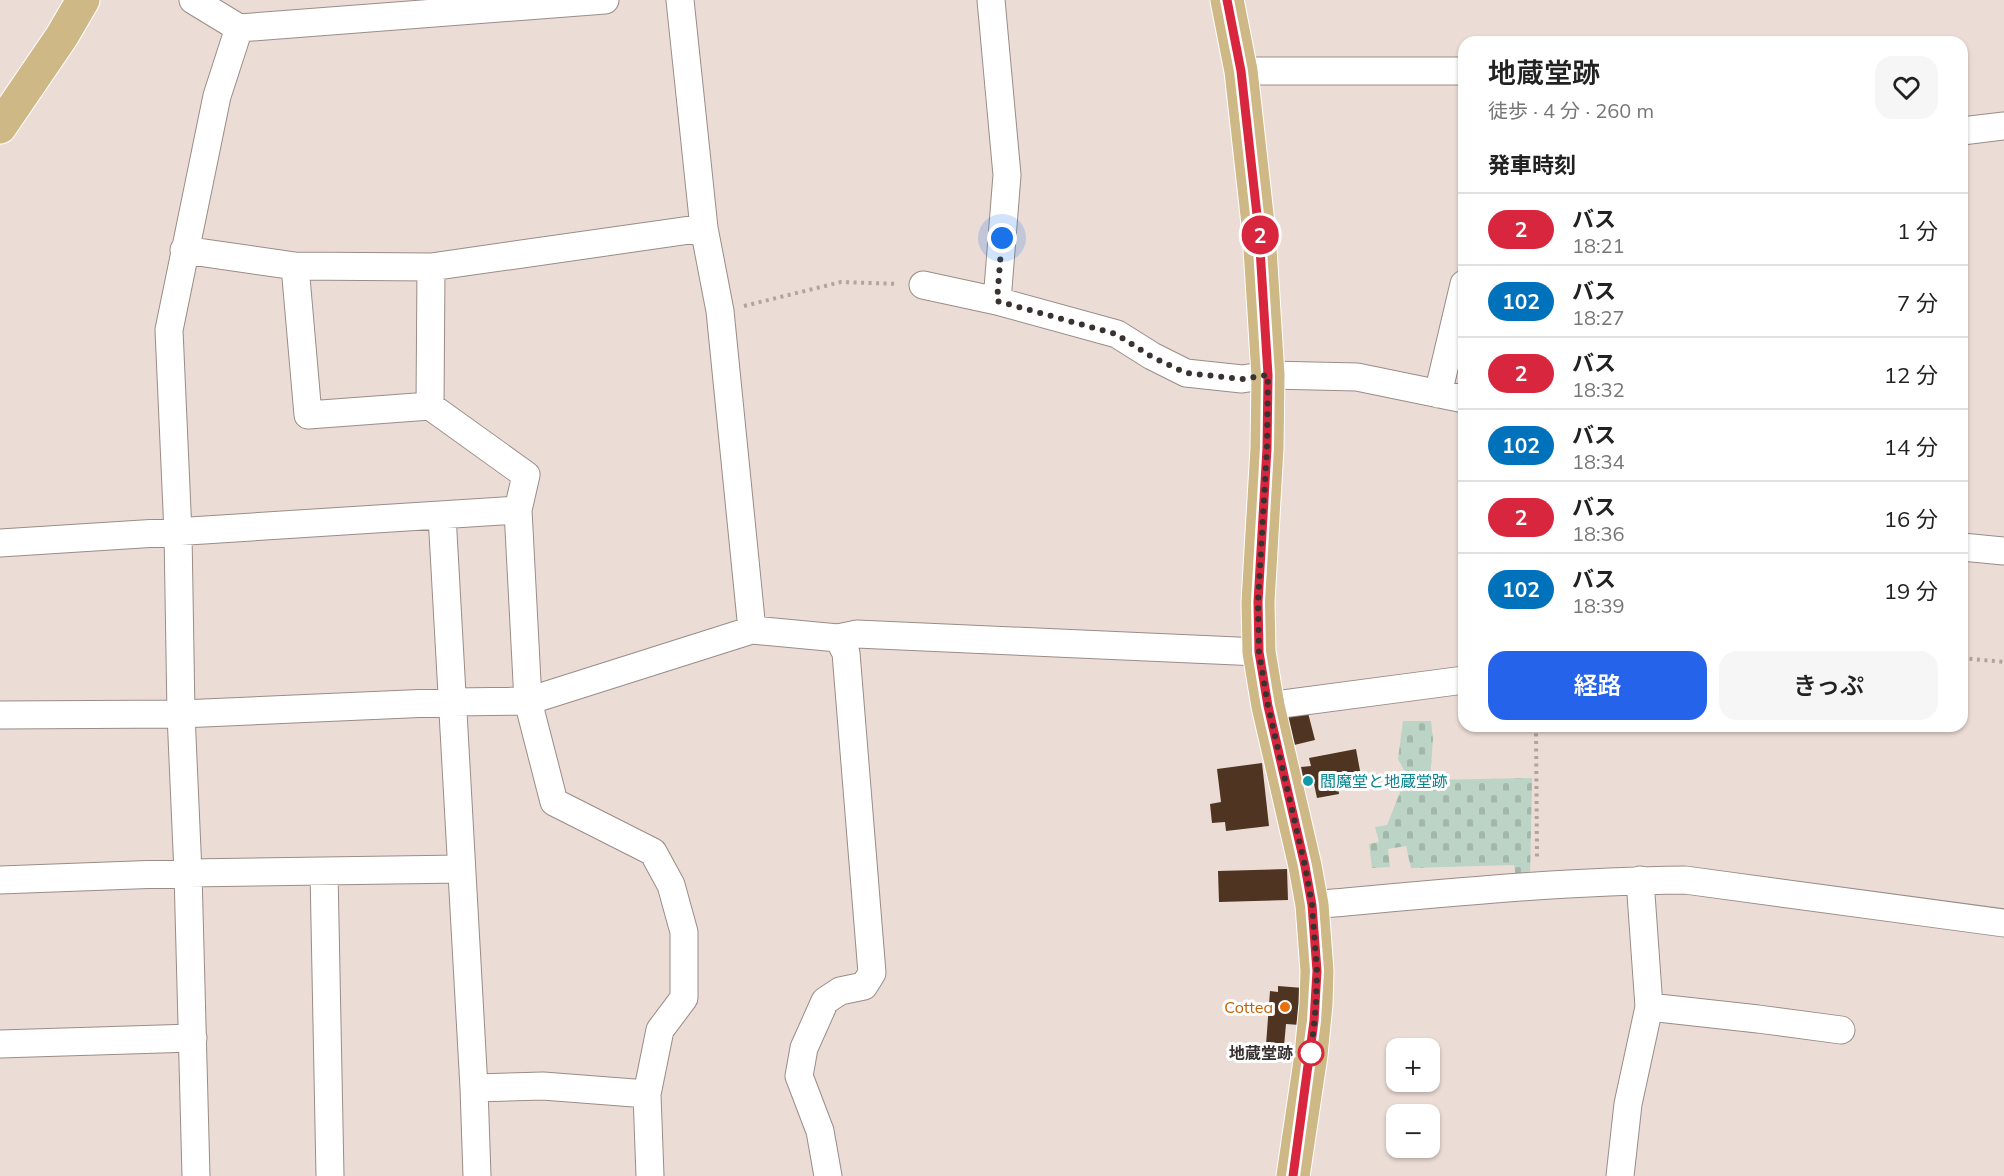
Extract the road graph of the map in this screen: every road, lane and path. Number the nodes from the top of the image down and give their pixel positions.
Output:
1 (83, 0) edge
2 (193, 0) edge
3 (605, 0) edge
4 (680, 0) edge
5 (991, 0) edge
6 (1227, 0) edge
7 (458, 6) edge
8 (239, 28) junction
9 (1241, 71) junction
10 (1458, 71) edge
11 (2004, 126) edge
12 (0, 127) edge
13 (1968, 129) edge
14 (704, 228) junction
15 (184, 250) junction
16 (295, 266) junction
17 (431, 267) junction
18 (923, 285) joint
19 (997, 301) junction
20 (1458, 309) edge
21 (720, 311) junction
22 (1268, 375) junction
23 (1438, 394) junction
24 (1458, 398) edge
25 (430, 406) junction
26 (518, 510) junction
27 (442, 515) junction
28 (178, 533) junction
29 (0, 543) edge
30 (1968, 548) edge
31 (2004, 551) edge
32 (752, 630) junction
33 (838, 638) junction
34 (1259, 652) junction
35 (1968, 659) edge
36 (2004, 662) edge
37 (1458, 681) edge
38 (528, 701) junction
39 (453, 702) junction
40 (1268, 706) junction
41 (181, 714) junction
42 (0, 716) edge
43 (1536, 732) edge
44 (461, 869) junction
45 (324, 871) junction
46 (188, 873) junction
47 (0, 880) edge
48 (1640, 880) junction
49 (1537, 886) junction
50 (1312, 905) junction
51 (2004, 923) edge
52 (1649, 1007) junction
53 (1841, 1030) dead end
54 (193, 1038) junction
55 (0, 1044) edge
56 (474, 1088) junction
57 (646, 1094) junction
58 (196, 1176) edge
59 (330, 1176) edge
60 (477, 1176) edge
61 (650, 1176) edge
62 (828, 1176) edge
63 (1293, 1176) edge
64 (1620, 1176) edge

1 - 12 main road
2 - 8 street
3 - 7 street
4 - 14 street
5 - 19 street
6 - 9 main road
7 - 8 street
8 - 15 street
9 - 10 street
9 - 22 main road
11 - 13 street
14 - 17 street
14 - 21 street
15 - 16 street
15 - 28 street
16 - 17 street
16 - 25 street
17 - 25 street
18 - 19 street
18 - 21 path
19 - 22 street
20 - 23 street
21 - 32 street
22 - 23 street
22 - 34 main road
23 - 24 street
25 - 26 street
26 - 27 street
26 - 38 street
27 - 28 street
27 - 39 street
28 - 29 street
28 - 41 street
30 - 31 street
32 - 33 street
32 - 38 street
33 - 34 street
33 - 62 street
34 - 40 main road
35 - 36 path
37 - 40 street
38 - 39 street
38 - 57 street
39 - 41 street
39 - 44 street
40 - 50 main road
41 - 42 street
41 - 46 street
43 - 49 path
44 - 45 street
44 - 56 street
45 - 46 street
45 - 59 street
46 - 47 street
46 - 54 street
48 - 49 street
48 - 51 street
48 - 52 street
49 - 50 street
50 - 63 main road
52 - 53 street
52 - 64 street
54 - 55 street
54 - 58 street
56 - 57 street
56 - 60 street
57 - 61 street

